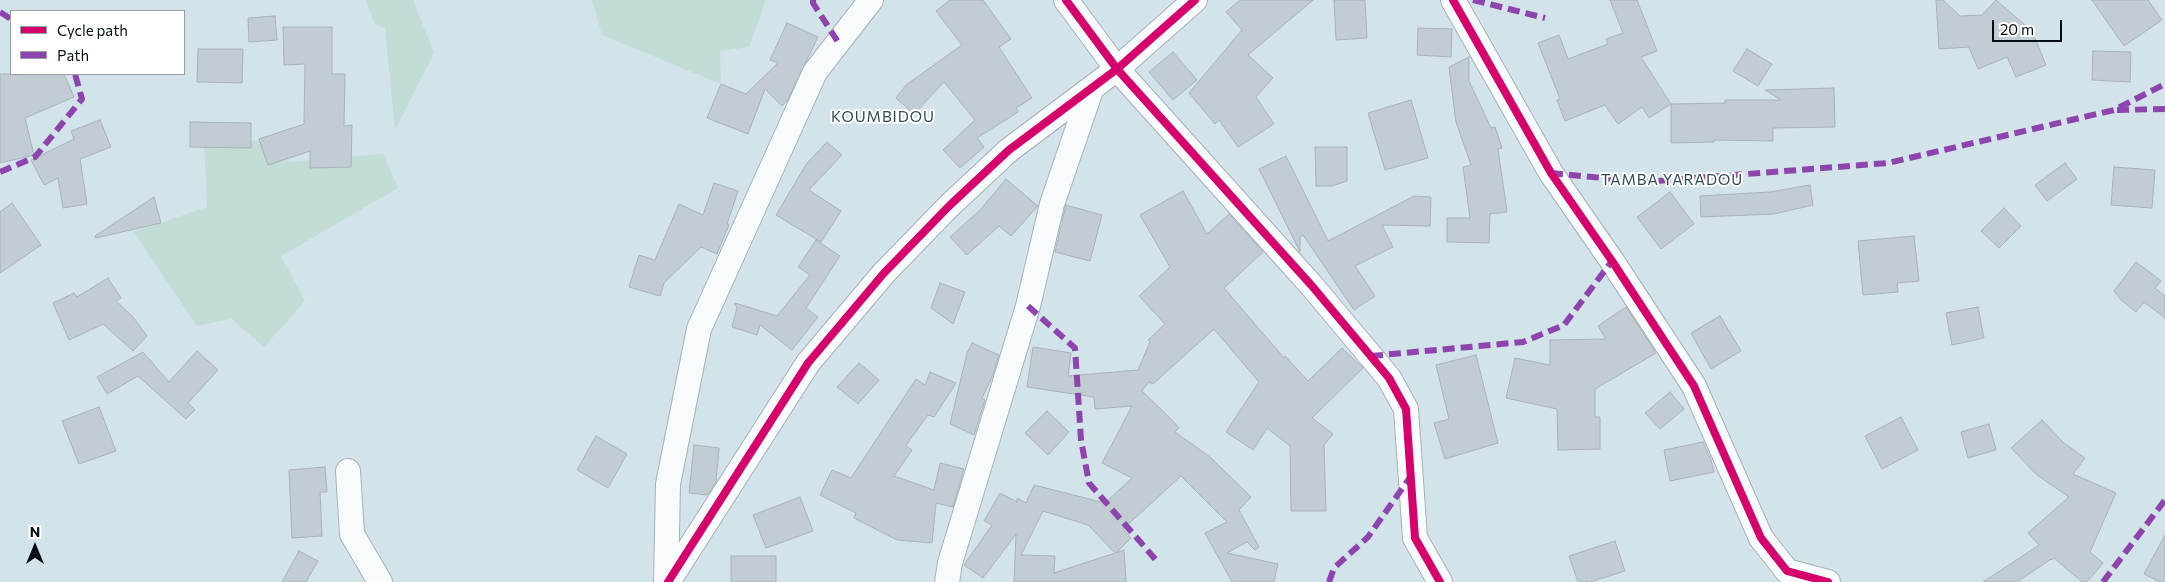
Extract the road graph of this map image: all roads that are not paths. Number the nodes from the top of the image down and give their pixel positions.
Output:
1 (870, 0) edge
2 (1066, 0) edge
3 (1195, 0) edge
4 (1453, 0) edge
5 (1117, 69) junction
6 (1091, 90) junction
7 (348, 471) dead end
8 (380, 582) edge
9 (667, 582) edge
10 (947, 582) edge
11 (1440, 582) edge
12 (1828, 582) edge

1 - 9 street
2 - 5 street
3 - 5 street
4 - 12 street
5 - 6 street
5 - 11 street
6 - 9 street
6 - 10 street
7 - 8 street

